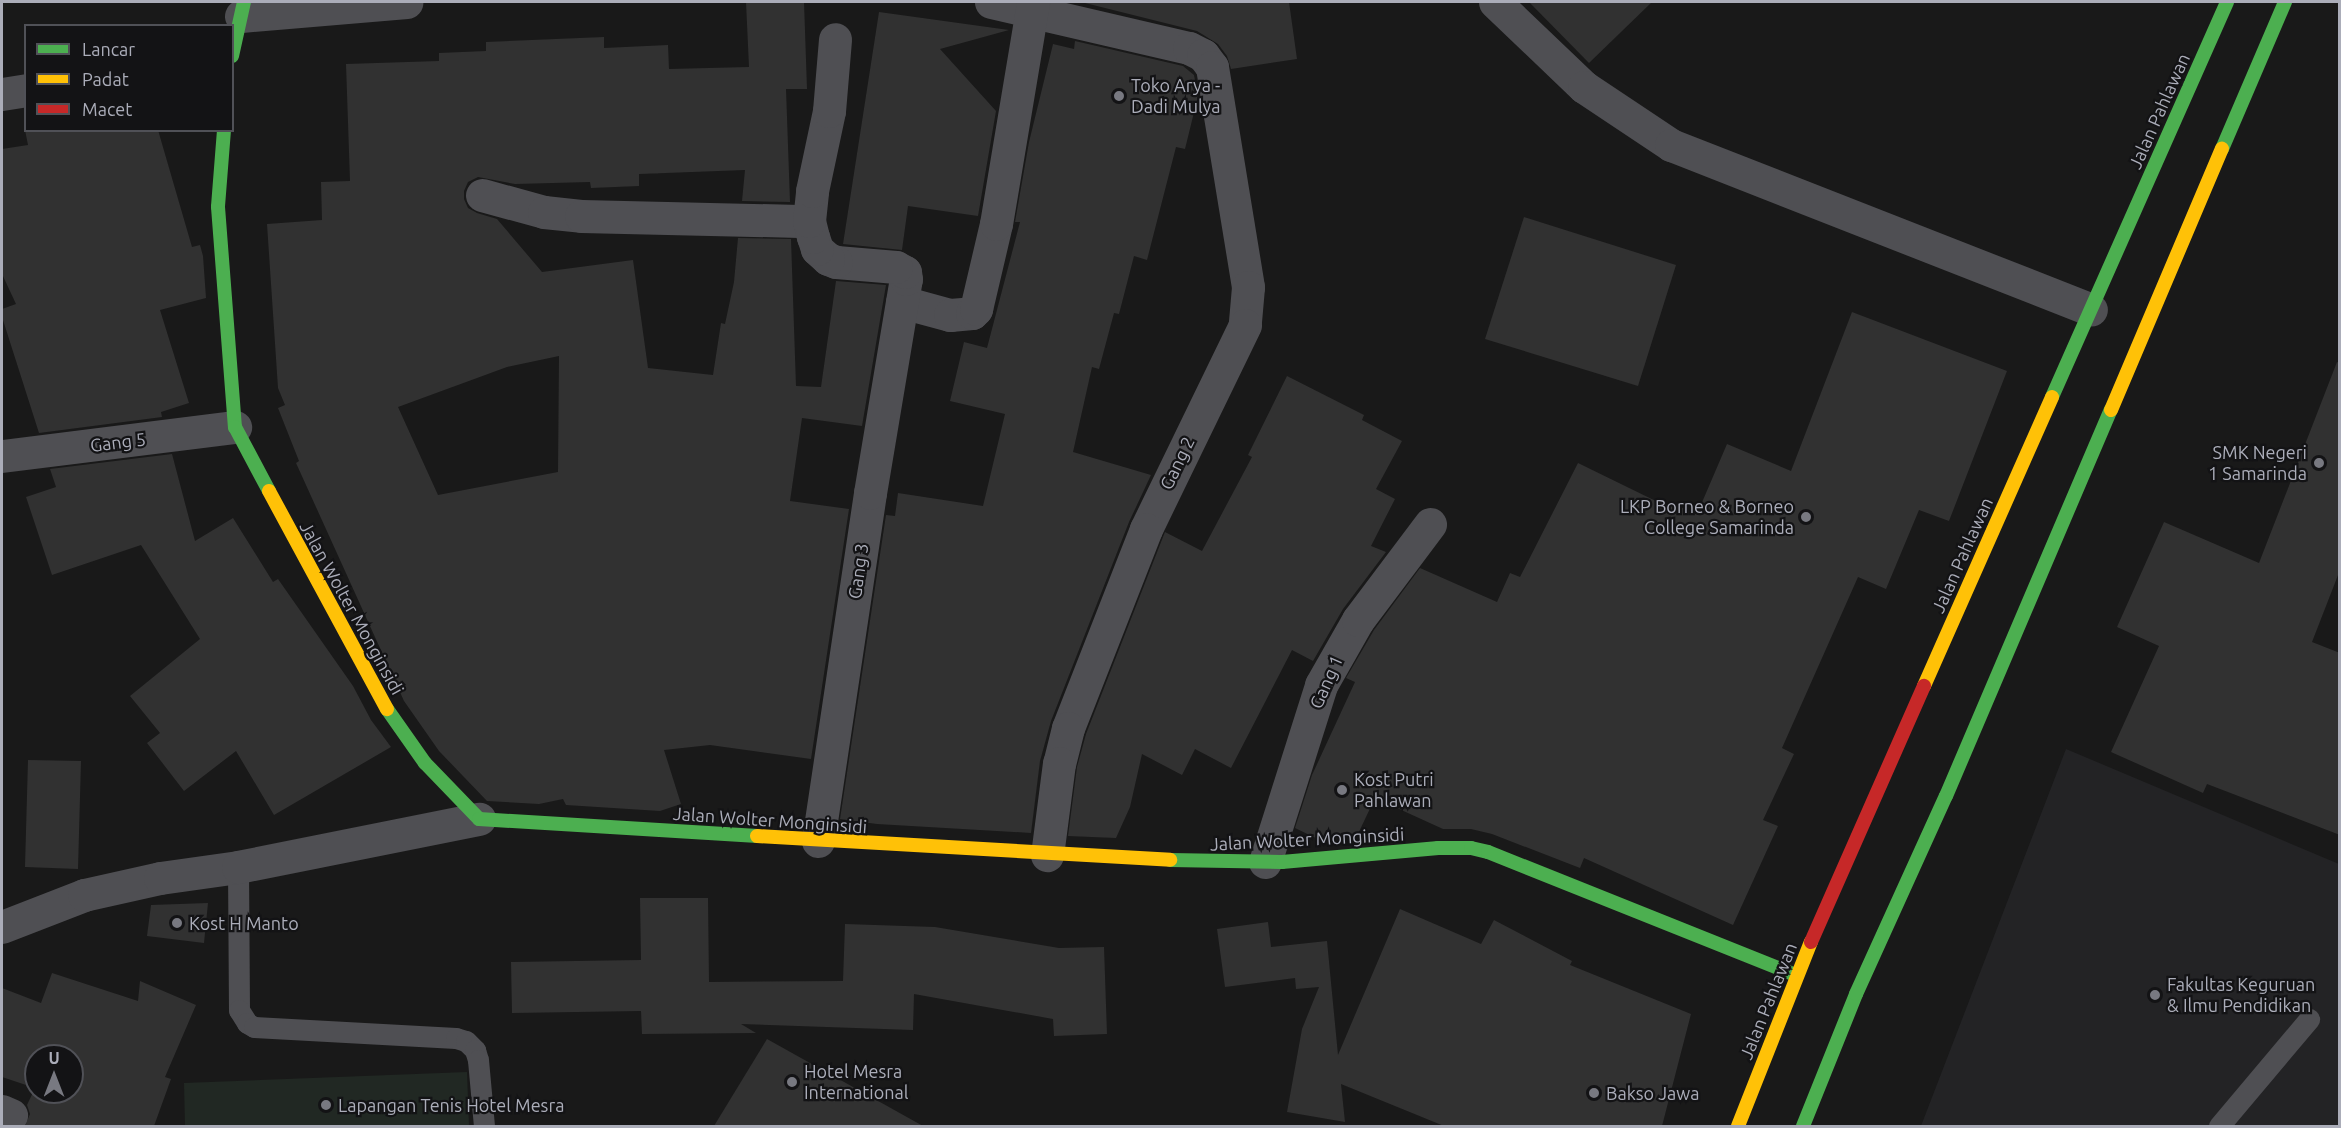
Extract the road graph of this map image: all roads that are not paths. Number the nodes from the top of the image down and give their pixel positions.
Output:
1 (406, 2) edge
2 (991, 2) edge
3 (1495, 2) edge
4 (2227, 2) edge
5 (2285, 2) edge
6 (1032, 5) edge
7 (243, 9) edge
8 (835, 39) dead end
9 (234, 47) edge
10 (24, 90) edge
11 (2, 94) edge
12 (224, 132) edge
13 (482, 195) dead end
14 (809, 221) junction
15 (902, 302) junction
16 (2091, 310) junction
17 (235, 428) junction
18 (2, 456) edge
19 (1430, 524) dead end
20 (479, 819) junction
21 (818, 841) junction
22 (1047, 855) junction
23 (1265, 862) junction
24 (238, 867) junction
25 (2, 927) edge
26 (1796, 975) junction
27 (2309, 1019) dead end
28 (484, 1126) edge
29 (1738, 1126) edge
30 (1803, 1126) edge
31 (2219, 1126) edge

1 - 7 street
2 - 6 street
3 - 16 street
4 - 16 street, Jalan Pahlawan
5 - 30 street
6 - 15 street
6 - 22 street, Gang 2
7 - 9 street
8 - 14 street
10 - 11 street
12 - 17 street, Jalan Wolter Monginsidi
13 - 14 street
14 - 15 street, Gang 3
15 - 21 street, Gang 3
16 - 26 street, Jalan Pahlawan
17 - 18 street, Gang 5
17 - 20 street, Jalan Wolter Monginsidi
19 - 23 street, Gang 1
20 - 21 street, Jalan Wolter Monginsidi
20 - 24 street
21 - 22 street, Jalan Wolter Monginsidi
22 - 23 street, Jalan Wolter Monginsidi
23 - 26 street, Jalan Wolter Monginsidi
24 - 25 street
24 - 28 lane
26 - 29 street, Jalan Pahlawan
27 - 31 lane

